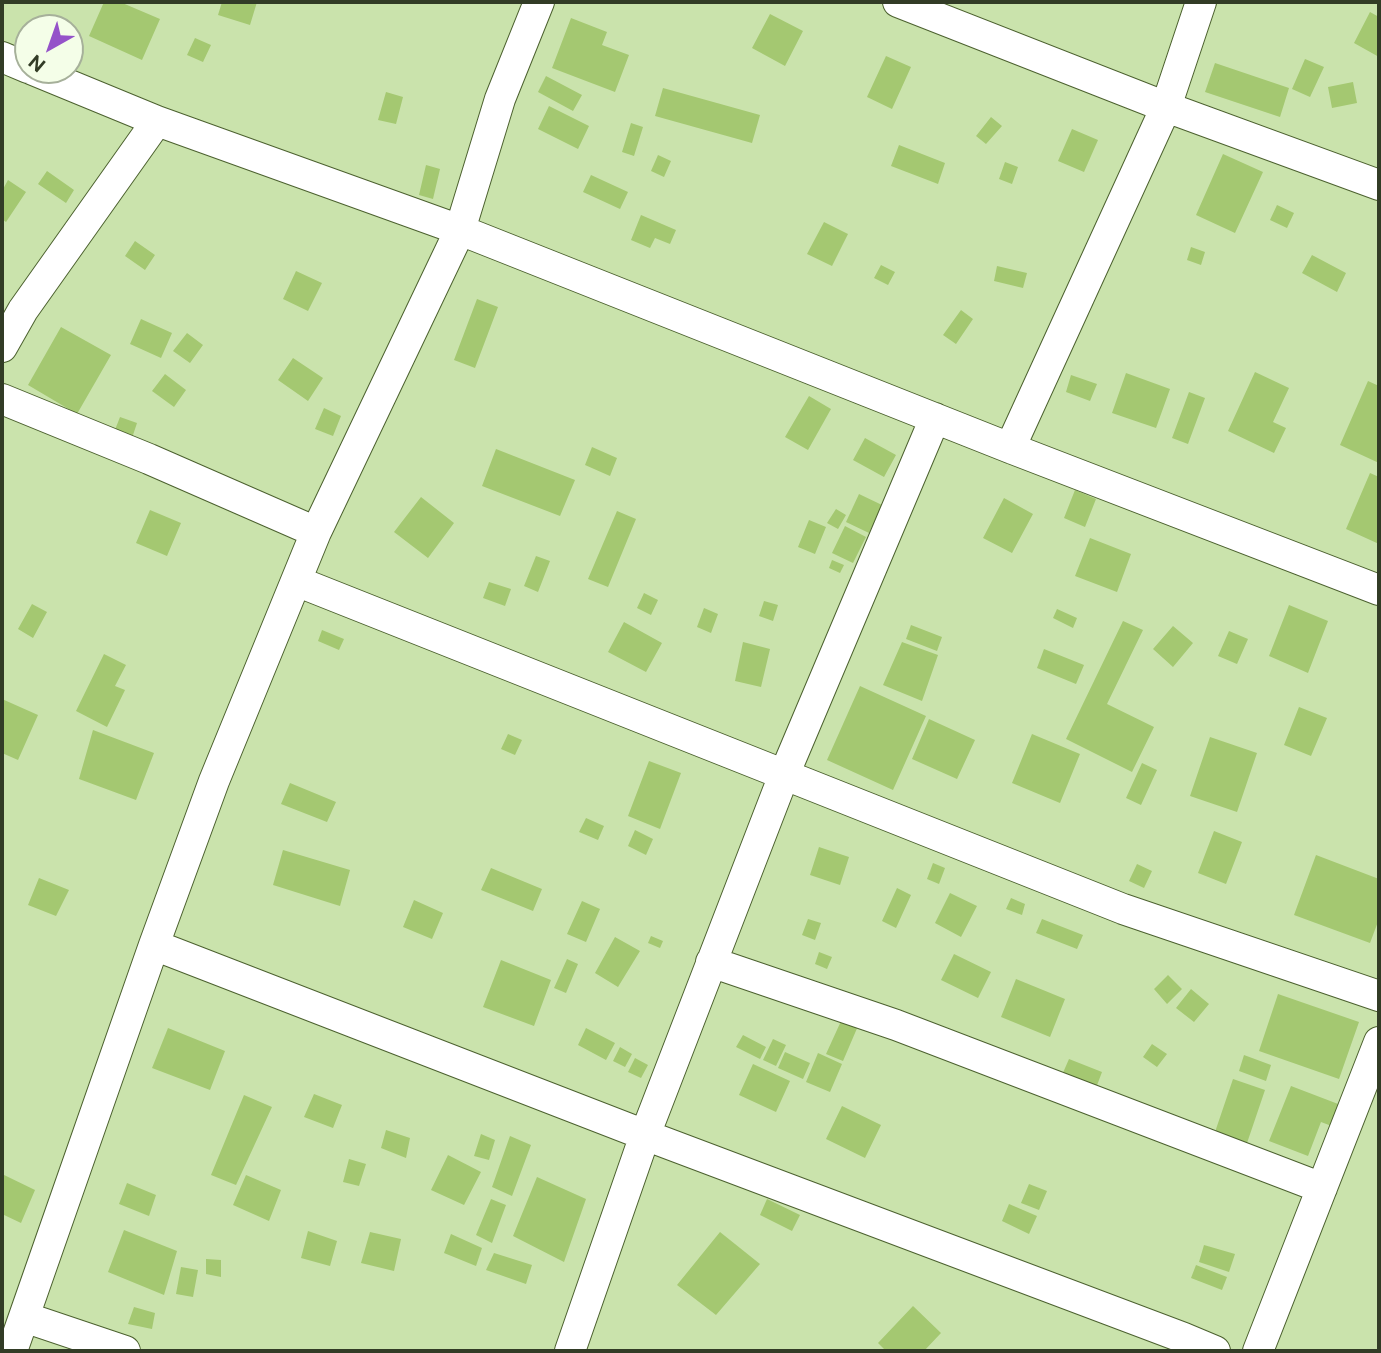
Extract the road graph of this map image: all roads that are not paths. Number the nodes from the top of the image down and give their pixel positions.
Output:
1 (540, 2) edge
2 (898, 2) edge
3 (1201, 2) edge
4 (67, 84) edge
5 (1167, 107) junction
6 (157, 121) junction
7 (1379, 186) edge
8 (460, 230) junction
9 (2, 347) edge
10 (2, 399) edge
11 (935, 418) junction
12 (1010, 449) junction
13 (316, 531) junction
14 (296, 581) junction
15 (1379, 590) edge
16 (784, 775) junction
17 (154, 945) junction
18 (711, 962) junction
19 (1379, 996) edge
20 (1379, 1042) edge
21 (645, 1135) junction
22 (1322, 1188) junction
23 (15, 1329) edge
24 (125, 1351) edge
25 (570, 1351) edge
26 (1215, 1351) edge
27 (1258, 1351) edge

1 - 8 street
2 - 5 street
3 - 5 street
4 - 6 street
5 - 7 street
5 - 12 street
6 - 8 street
6 - 9 street
8 - 11 street
8 - 13 street
10 - 13 street
11 - 12 street
11 - 16 street
12 - 15 street
13 - 14 street
14 - 16 street
14 - 17 street
16 - 18 street
16 - 19 street
17 - 21 street
17 - 23 street
18 - 21 street
18 - 22 street
20 - 22 street
21 - 25 street
21 - 26 street
22 - 27 street
23 - 24 street

